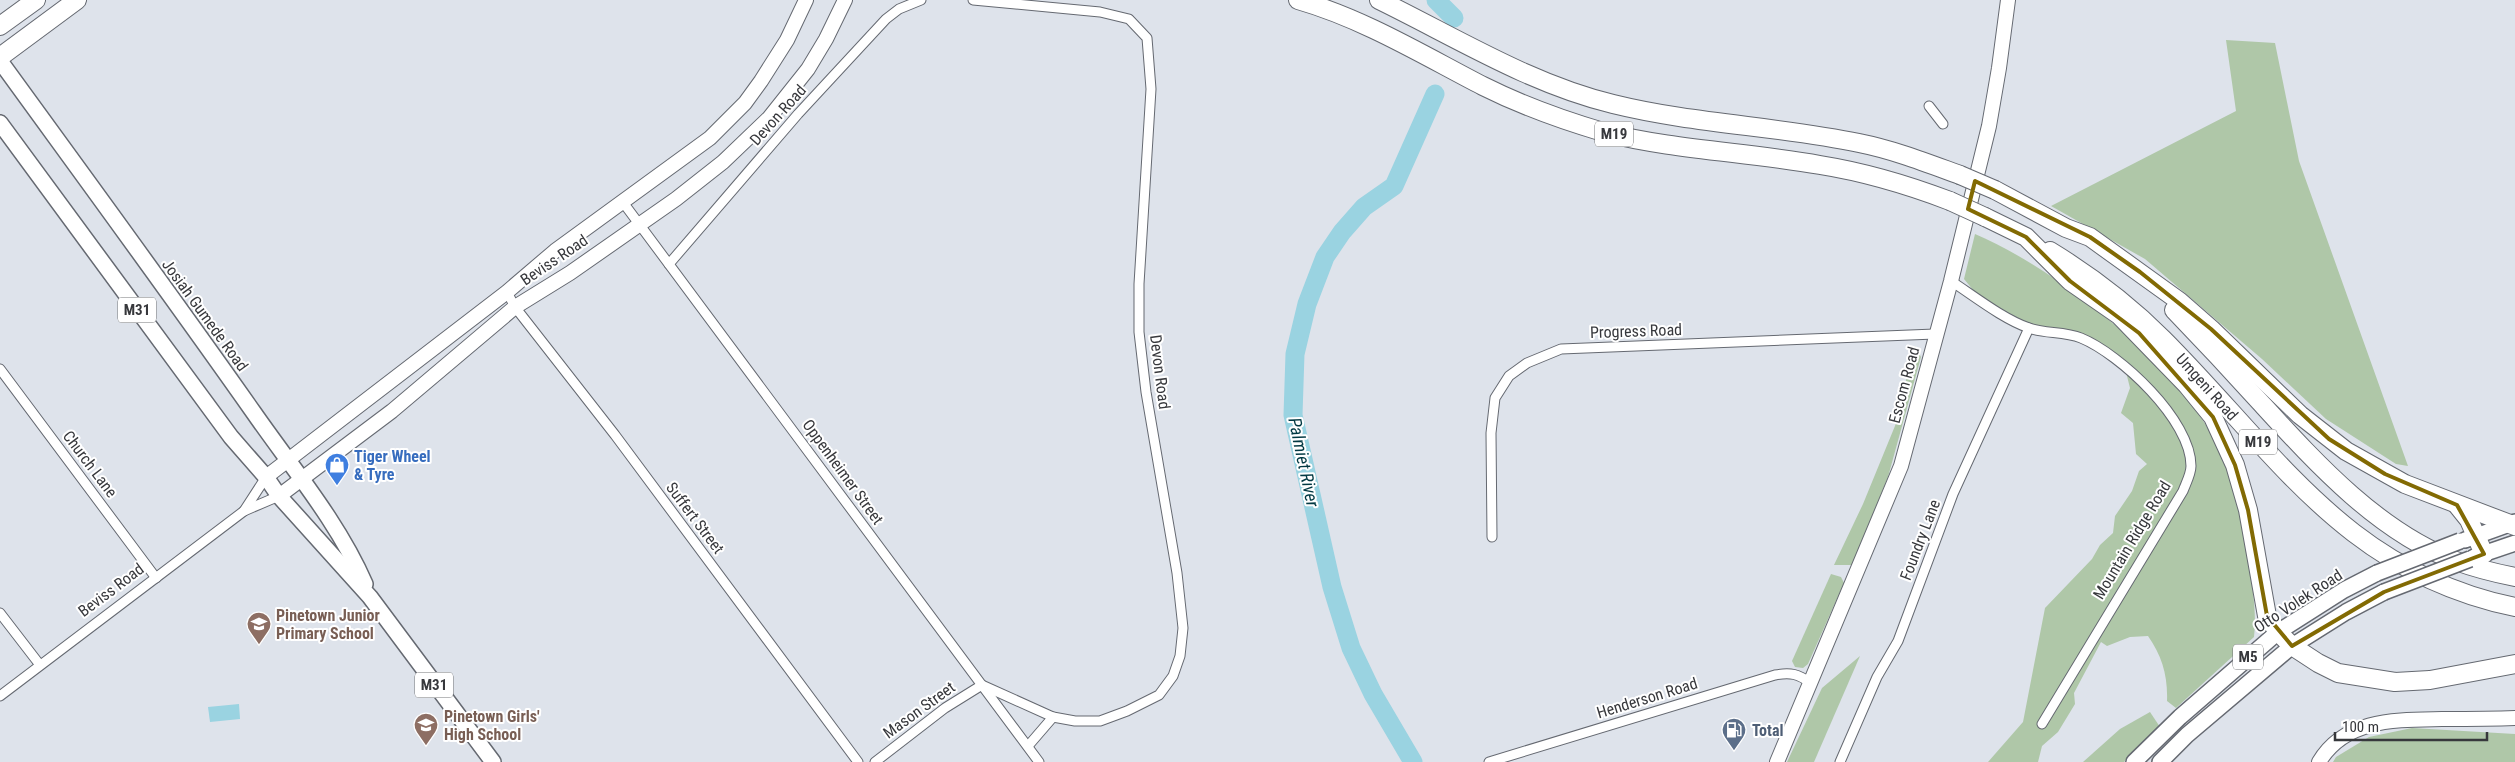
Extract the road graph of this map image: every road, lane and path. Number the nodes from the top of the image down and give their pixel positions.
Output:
1 (36, 0) edge
2 (77, 0) edge
3 (806, 0) edge
4 (845, 0) edge
5 (921, 0) edge
6 (973, 0) edge
7 (1298, 0) edge
8 (1379, 0) edge
9 (2008, 0) edge
10 (0, 26) edge
11 (0, 59) edge
12 (1929, 106) dead end
13 (0, 123) edge
14 (1944, 124) dead end
15 (622, 201) junction
16 (639, 225) junction
17 (2066, 228) junction
18 (2026, 237) junction
19 (669, 264) junction
20 (1951, 281) junction
21 (507, 292) junction
22 (515, 307) junction
23 (2029, 328) junction
24 (1935, 334) junction
25 (0, 368) edge
26 (287, 461) junction
27 (266, 477) junction
28 (300, 479) junction
29 (279, 496) junction
30 (2457, 505) junction
31 (244, 511) junction
32 (2513, 524) edge
33 (1492, 537) dead end
34 (2468, 539) junction
35 (2515, 542) edge
36 (2477, 556) junction
37 (2515, 577) edge
38 (156, 578) junction
39 (370, 597) junction
40 (2515, 606) edge
41 (0, 613) edge
42 (2278, 632) junction
43 (2292, 646) junction
44 (2515, 664) edge
45 (40, 665) junction
46 (1811, 683) junction
47 (982, 685) junction
48 (0, 696) edge
49 (1053, 717) junction
50 (2515, 718) edge
51 (2042, 724) dead end
52 (1028, 746) junction
53 (492, 762) edge
54 (858, 762) edge
55 (875, 762) edge
56 (1039, 762) edge
57 (1490, 762) edge
58 (1777, 762) edge
59 (1840, 762) edge
60 (2134, 762) edge
61 (2160, 762) edge
62 (2319, 762) edge

1 - 10 highway
2 - 11 highway
3 - 15 main road, Beviss Road
4 - 16 main road, Beviss Road
5 - 19 street, Devon Road
6 - 49 street, Devon Road
7 - 18 highway, M19, bridge
8 - 17 highway, M19, bridge
9 - 20 main road, Escom Road
11 - 26 main road, Josiah Gumede Road / M31
12 - 14 street
13 - 27 main road, Josiah Gumede Road / M31
15 - 16 street, Oppenheimer Street
15 - 21 main road, Beviss Road
16 - 19 street, Oppenheimer Street
16 - 22 main road, Beviss Road
17 - 30 highway
17 - 37 highway, Umgeni Road / M19
18 - 40 highway, Umgeni Road / M19
18 - 42 highway
19 - 47 street, Oppenheimer Street
20 - 23 street, Mountain Ridge Road
20 - 24 main road, Escom Road
21 - 22 street, Suffert Street
21 - 26 main road, Beviss Road
22 - 28 main road, Beviss Road
22 - 54 street, Suffert Street
23 - 51 street, Mountain Ridge Road
23 - 59 street, Foundry Lane
24 - 33 street, Progress Road
24 - 46 main road, Escom Road
25 - 38 street, Church Lane
26 - 27 main road, Beviss Road
26 - 28 main road, Josiah Gumede Road / M31
27 - 29 main road, Josiah Gumede Road / M31
27 - 31 street, Beviss Road
28 - 29 main road, Beviss Road
28 - 39 main road, Josiah Gumede Road / M31
29 - 31 street, Beviss Road
29 - 39 main road, Josiah Gumede Road / M31
30 - 32 highway
30 - 34 highway
31 - 38 street, Beviss Road
32 - 34 main road, Otto Volek Road / M5
34 - 36 highway
34 - 42 main road, Otto Volek Road / M5, bridge
35 - 36 main road, M5
36 - 43 main road, M5, bridge
38 - 45 street, Beviss Road
39 - 53 main road, Josiah Gumede Road / M31
41 - 45 street
42 - 43 highway
42 - 60 main road, Otto Volek Road / M5
43 - 44 highway
43 - 61 main road, M5
45 - 48 street, Beviss Road
46 - 57 street, Henderson Road
46 - 58 main road, Escom Road
47 - 49 street, Devon Road
47 - 52 street, Oppenheimer Street
47 - 55 street, Mason Street
49 - 52 street
50 - 62 main road
52 - 56 street, Oppenheimer Street

